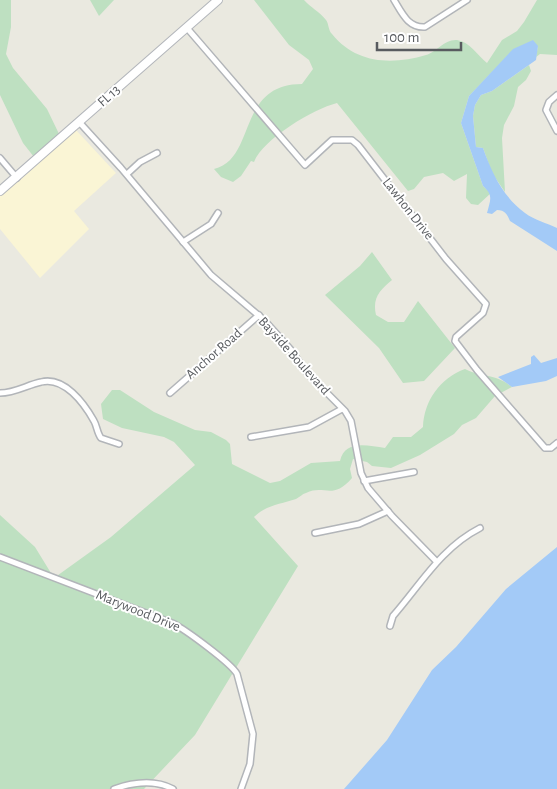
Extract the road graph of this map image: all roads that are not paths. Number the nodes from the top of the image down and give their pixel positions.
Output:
1 (218, 0) edge
2 (394, 0) edge
3 (466, 0) edge
4 (186, 28) junction
5 (557, 95) edge
6 (80, 122) junction
7 (557, 131) edge
8 (157, 153) dead end
9 (0, 158) edge
10 (126, 174) junction
11 (17, 178) junction
12 (0, 191) edge
13 (218, 213) dead end
14 (183, 242) junction
15 (259, 315) junction
16 (0, 393) edge
17 (170, 393) dead end
18 (342, 409) junction
19 (252, 437) dead end
20 (557, 443) edge
21 (119, 444) dead end
22 (414, 472) dead end
23 (364, 481) junction
24 (388, 511) junction
25 (480, 528) dead end
26 (315, 533) dead end
27 (0, 557) edge
28 (436, 561) junction
29 (390, 626) dead end
30 (114, 789) edge
31 (173, 789) edge
32 (240, 789) edge

1 - 4 main road, FL 13
2 - 3 street
4 - 6 main road, FL 13
4 - 20 street, Lawhon Drive
5 - 7 street
6 - 10 street, Bayside Boulevard
6 - 11 main road, FL 13
8 - 10 street
9 - 11 street
10 - 14 street, Bayside Boulevard
11 - 12 main road, FL 13
13 - 14 street
14 - 15 street, Bayside Boulevard
15 - 17 street, Anchor Road
15 - 18 street, Bayside Boulevard
16 - 21 street
18 - 19 street
18 - 23 street, Bayside Boulevard
22 - 23 street
23 - 24 street, Bayside Boulevard
24 - 26 street
24 - 28 street, Bayside Boulevard
25 - 28 street
27 - 32 street, Marywood Drive
28 - 29 street
30 - 31 street

